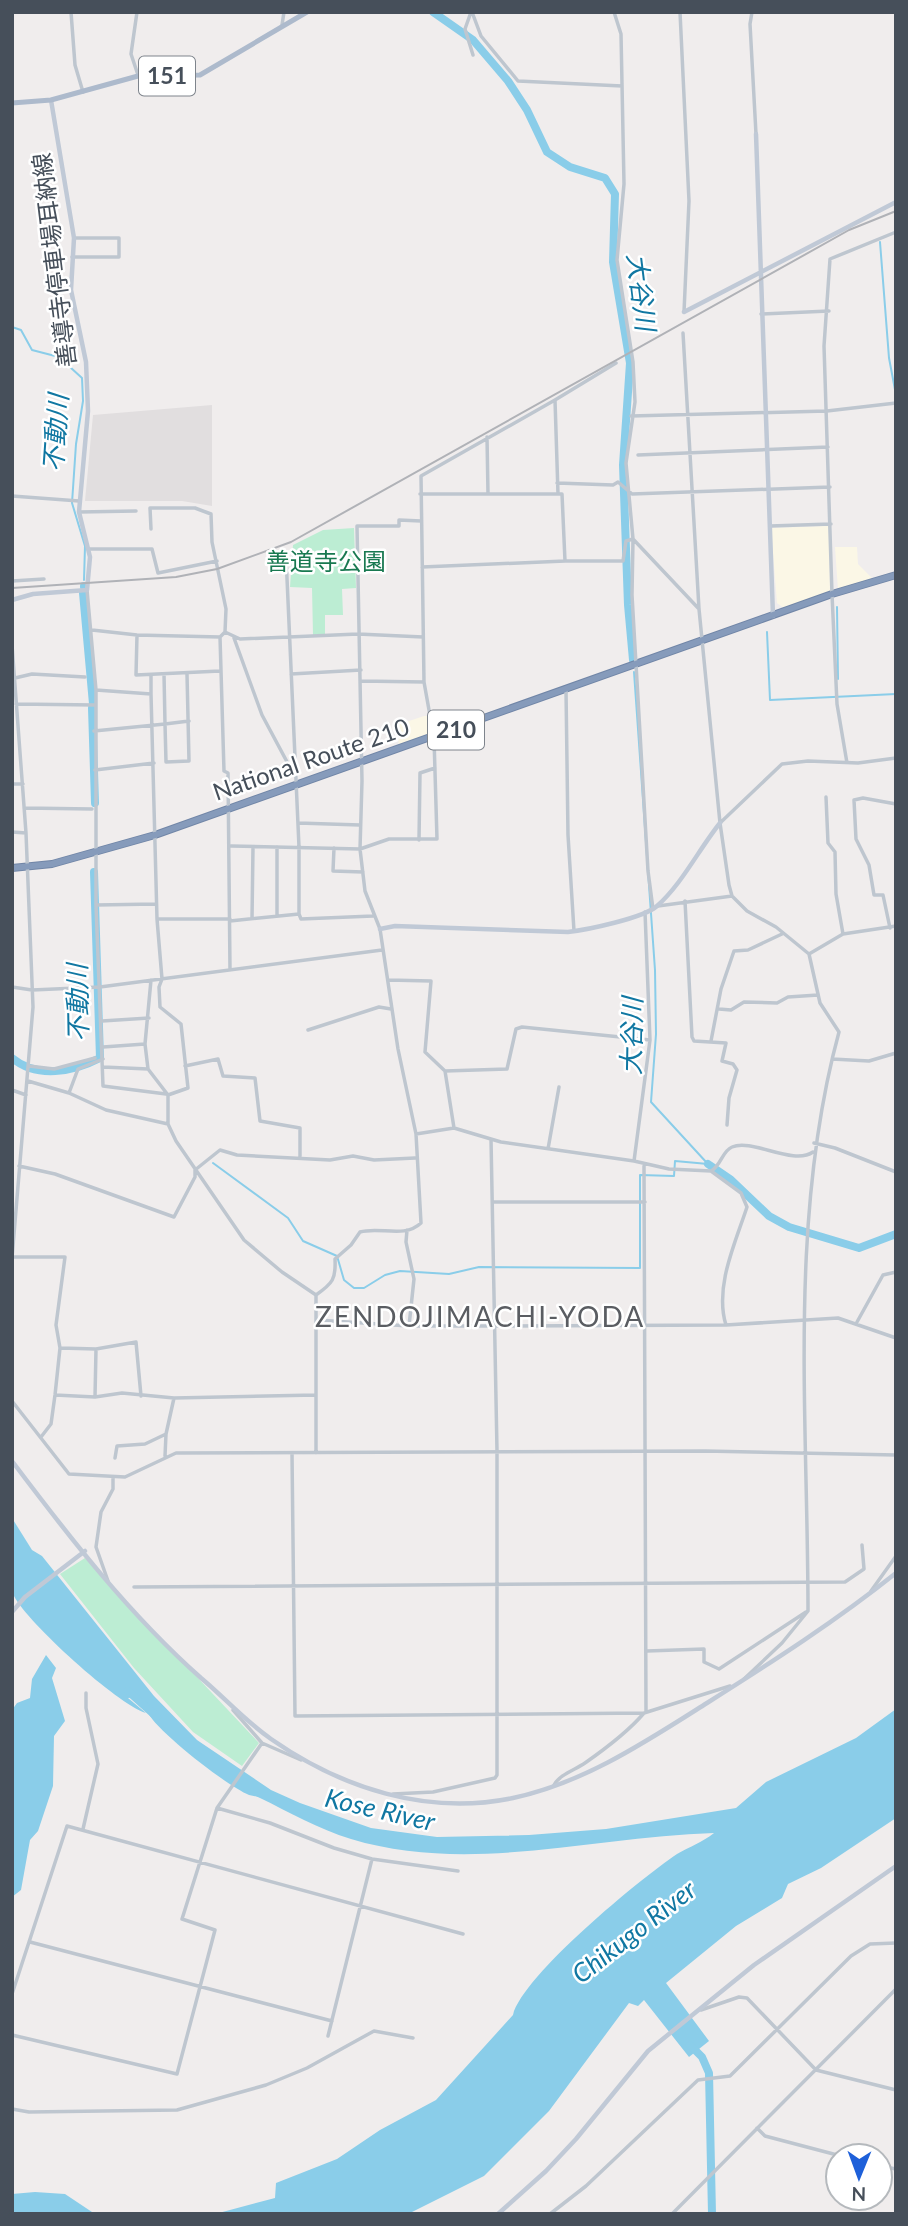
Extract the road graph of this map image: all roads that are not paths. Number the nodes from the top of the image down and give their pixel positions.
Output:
1 (71, 12) edge
2 (137, 12) edge
3 (175, 12) edge
4 (191, 12) edge
5 (284, 12) edge
6 (307, 12) edge
7 (471, 12) edge
8 (614, 12) edge
9 (680, 12) edge
10 (752, 12) edge
11 (282, 25) junction
12 (473, 55) dead end
13 (138, 75) junction
14 (622, 86) junction
15 (83, 92) junction
16 (51, 100) junction
17 (12, 103) edge
18 (756, 134) joint
19 (896, 202) edge
20 (896, 232) edge
21 (74, 238) junction
22 (72, 257) junction
23 (759, 272) junction
24 (828, 311) junction
25 (684, 312) joint
26 (761, 314) junction
27 (683, 332) dead end
28 (616, 363) dead end
29 (555, 400) junction
30 (896, 403) edge
31 (827, 411) junction
32 (765, 413) junction
33 (686, 414) junction
34 (631, 416) junction
35 (487, 437) junction
36 (828, 447) junction
37 (766, 450) junction
38 (688, 453) junction
39 (638, 455) dead end
40 (558, 483) junction
41 (627, 487) junction
42 (830, 487) junction
43 (768, 489) junction
44 (690, 491) junction
45 (420, 494) junction
46 (488, 494) junction
47 (558, 494) junction
48 (632, 495) junction
49 (12, 496) edge
50 (75, 500) junction
51 (630, 505) junction
52 (136, 510) dead end
53 (79, 512) junction
54 (421, 521) junction
55 (831, 524) junction
56 (769, 526) junction
57 (151, 528) dead end
58 (633, 539) junction
59 (89, 549) junction
60 (286, 556) dead end
61 (217, 561) junction
62 (565, 561) junction
63 (422, 567) junction
64 (896, 575) edge
65 (44, 579) dead end
66 (12, 580) edge
67 (88, 590) junction
68 (832, 594) junction
69 (12, 600) edge
70 (699, 609) junction
71 (773, 618) junction
72 (92, 630) junction
73 (225, 632) junction
74 (358, 634) junction
75 (137, 635) junction
76 (220, 637) junction
77 (288, 637) junction
78 (424, 637) junction
79 (234, 638) junction
80 (704, 641) junction
81 (12, 645) edge
82 (636, 664) junction
83 (361, 670) junction
84 (220, 671) junction
85 (164, 674) junction
86 (187, 674) junction
87 (291, 674) junction
88 (151, 675) junction
89 (85, 677) dead end
90 (15, 678) junction
91 (360, 681) junction
92 (424, 682) junction
93 (96, 690) junction
94 (566, 690) junction
95 (151, 694) junction
96 (16, 704) junction
97 (95, 705) junction
98 (14, 717) edge
99 (188, 722) junction
100 (165, 724) junction
101 (151, 725) junction
102 (94, 731) junction
103 (434, 738) junction
104 (896, 758) edge
105 (153, 763) junction
106 (847, 763) junction
107 (361, 764) junction
108 (435, 768) junction
109 (95, 770) junction
110 (23, 783) junction
111 (12, 784) edge
112 (296, 787) junction
113 (826, 797) dead end
114 (896, 804) edge
115 (24, 808) junction
116 (229, 808) junction
117 (92, 809) dead end
118 (298, 823) junction
119 (720, 823) junction
120 (360, 824) junction
121 (12, 832) edge
122 (26, 833) junction
123 (155, 835) junction
124 (419, 840) junction
125 (231, 846) junction
126 (253, 847) junction
127 (276, 847) junction
128 (299, 847) junction
129 (334, 848) junction
130 (360, 849) junction
131 (98, 852) junction
132 (26, 866) junction
133 (12, 868) edge
134 (363, 872) junction
135 (732, 895) junction
136 (685, 901) junction
137 (156, 904) junction
138 (96, 905) junction
139 (655, 908) junction
140 (645, 912) junction
141 (299, 914) junction
142 (277, 915) junction
143 (373, 916) junction
144 (157, 919) junction
145 (252, 919) junction
146 (230, 920) junction
147 (896, 926) edge
148 (890, 928) junction
149 (380, 929) junction
150 (574, 931) junction
151 (782, 934) junction
152 (843, 934) junction
153 (382, 950) junction
154 (809, 954) junction
155 (230, 970) junction
156 (162, 979) junction
157 (151, 980) junction
158 (388, 980) junction
159 (12, 987) edge
160 (98, 987) junction
161 (32, 990) junction
162 (818, 995) junction
163 (391, 1009) junction
164 (719, 1009) junction
165 (149, 1018) junction
166 (102, 1021) junction
167 (308, 1030) dead end
168 (650, 1040) junction
169 (711, 1042) junction
170 (145, 1044) junction
171 (103, 1047) junction
172 (896, 1053) edge
173 (95, 1058) dead end
174 (103, 1059) junction
175 (832, 1059) junction
176 (29, 1066) junction
177 (185, 1066) junction
178 (103, 1067) junction
179 (148, 1069) junction
180 (445, 1071) junction
181 (27, 1081) junction
182 (559, 1087) dead end
183 (12, 1090) edge
184 (69, 1093) junction
185 (167, 1095) junction
186 (26, 1096) junction
187 (168, 1124) junction
188 (727, 1125) dead end
189 (454, 1128) junction
190 (416, 1134) junction
191 (491, 1139) junction
192 (814, 1143) junction
193 (548, 1149) junction
194 (813, 1152) junction
195 (300, 1156) junction
196 (415, 1158) junction
197 (634, 1161) junction
198 (19, 1166) junction
199 (644, 1166) junction
200 (195, 1170) junction
201 (711, 1171) junction
202 (896, 1172) edge
203 (492, 1202) junction
204 (645, 1202) junction
205 (407, 1230) junction
206 (13, 1242) edge
207 (12, 1258) edge
208 (896, 1272) edge
209 (316, 1294) junction
210 (806, 1318) junction
211 (317, 1320) junction
212 (857, 1322) junction
213 (646, 1324) junction
214 (726, 1325) junction
215 (409, 1326) junction
216 (492, 1326) junction
217 (896, 1338) edge
218 (60, 1348) junction
219 (96, 1349) junction
220 (55, 1395) junction
221 (316, 1395) junction
222 (141, 1396) junction
223 (95, 1397) junction
224 (174, 1398) junction
225 (12, 1401) edge
226 (166, 1434) junction
227 (41, 1437) junction
228 (497, 1451) junction
229 (646, 1451) junction
230 (807, 1451) junction
231 (292, 1453) junction
232 (316, 1453) junction
233 (896, 1455) edge
234 (166, 1456) junction
235 (115, 1458) dead end
236 (12, 1461) edge
237 (113, 1478) junction
238 (862, 1545) dead end
239 (83, 1553) junction
240 (896, 1556) edge
241 (896, 1573) edge
242 (108, 1582) junction
243 (647, 1583) junction
244 (808, 1583) junction
245 (496, 1584) junction
246 (293, 1585) junction
247 (134, 1587) dead end
248 (868, 1596) junction
249 (808, 1611) junction
250 (12, 1612) edge
251 (646, 1651) junction
252 (739, 1683) junction
253 (86, 1693) dead end
254 (232, 1708) junction
255 (645, 1713) junction
256 (495, 1715) junction
257 (262, 1743) junction
258 (307, 1761) junction
259 (554, 1785) junction
260 (392, 1795) junction
261 (217, 1808) junction
262 (83, 1829) junction
263 (373, 1859) junction
264 (198, 1860) junction
265 (896, 1866) edge
266 (458, 1871) dead end
267 (361, 1904) junction
268 (464, 1934) dead end
269 (30, 1942) junction
270 (896, 1943) edge
271 (200, 1987) junction
272 (896, 1989) edge
273 (12, 1994) edge
274 (699, 2010) junction
275 (332, 2021) junction
276 (778, 2030) junction
277 (12, 2035) edge
278 (328, 2036) dead end
279 (414, 2038) dead end
280 (816, 2070) junction
281 (896, 2090) edge
282 (12, 2109) edge
283 (757, 2128) junction
284 (824, 2152) edge
285 (498, 2214) edge
286 (550, 2214) edge
287 (673, 2214) edge

1 - 15 street
2 - 13 street
3 - 4 street
5 - 11 street
6 - 11 main road, 151
7 - 12 street
7 - 14 street
8 - 14 street
9 - 25 street
10 - 18 street
11 - 13 main road, 151
13 - 15 main road, 151
14 - 34 street
15 - 16 main road, 151
16 - 17 main road, 151
16 - 21 street, 善導寺停車場耳納線
18 - 23 street
19 - 23 street
20 - 24 street
21 - 22 street, 善導寺停車場耳納線
21 - 22 street
22 - 50 street, 善導寺停車場耳納線
23 - 25 street
23 - 26 street
24 - 26 street
24 - 31 street
26 - 32 street
27 - 33 street
28 - 29 street
29 - 35 street
29 - 40 street
30 - 31 street
31 - 32 street
31 - 36 street
32 - 33 street
32 - 37 street
33 - 34 street
33 - 38 street
34 - 41 street
35 - 45 street
35 - 46 street
36 - 37 street
36 - 42 street
37 - 38 street
37 - 43 street
38 - 39 street
38 - 44 street
40 - 41 street
40 - 47 street
41 - 48 street
41 - 51 street
42 - 43 street
42 - 55 street
43 - 44 street
43 - 56 street
44 - 48 street
44 - 70 street
45 - 46 street
45 - 54 street
46 - 47 street
47 - 62 street
48 - 51 street
49 - 50 street
50 - 53 street, 善導寺停車場耳納線
51 - 58 street
52 - 53 street
53 - 59 street, 善導寺停車場耳納線
54 - 63 street
54 - 74 street
55 - 56 street
55 - 68 street
56 - 71 street
57 - 61 street
58 - 62 street
58 - 70 street
58 - 82 street
59 - 61 street
59 - 67 street, 善導寺停車場耳納線
60 - 77 street
61 - 73 street
62 - 63 street
63 - 78 street
64 - 68 highway, National Route 210 / 210
65 - 66 street
67 - 69 street
67 - 72 street
68 - 71 highway, National Route 210 / 210
68 - 106 street
70 - 80 street
71 - 80 highway, National Route 210 / 210
72 - 75 street
72 - 93 street
73 - 76 street
73 - 79 street
74 - 77 street
74 - 78 street
74 - 83 street
75 - 76 street
75 - 88 street
76 - 84 street
77 - 79 street
77 - 87 street
78 - 92 street
79 - 112 street
80 - 82 highway, National Route 210 / 210
80 - 119 street
81 - 90 street
82 - 94 highway, National Route 210 / 210
82 - 139 street
83 - 87 street
83 - 91 street
84 - 86 street
84 - 116 street
85 - 86 street
85 - 88 street
85 - 100 street
86 - 99 street
87 - 112 street
88 - 95 street
89 - 90 street
90 - 96 street
91 - 92 street
91 - 107 street
92 - 103 street
93 - 95 street
93 - 97 street
94 - 103 highway, National Route 210 / 210
94 - 150 street
95 - 101 street
96 - 97 street
96 - 98 street
97 - 102 street
98 - 110 street
99 - 100 street
99 - 100 street
100 - 101 street
101 - 102 street
101 - 105 street
102 - 109 street
103 - 107 highway, National Route 210 / 210
103 - 108 street
104 - 106 street
105 - 109 street
105 - 123 street
106 - 119 street
107 - 112 highway, National Route 210 / 210
107 - 120 street
108 - 124 street
108 - 124 street
109 - 131 street
110 - 111 street
110 - 115 street
112 - 116 highway, National Route 210 / 210
112 - 118 street
113 - 152 street
114 - 148 street
115 - 117 street
115 - 122 street
116 - 123 highway, National Route 210 / 210
116 - 125 street
118 - 120 street
118 - 128 street
119 - 135 street
119 - 139 street
120 - 130 street
121 - 122 street
122 - 132 street
123 - 131 highway, National Route 210 / 210
123 - 137 street
124 - 130 street
125 - 126 street
125 - 146 street
126 - 127 street
126 - 145 street
127 - 128 street
127 - 142 street
128 - 129 street
128 - 141 street
129 - 130 street
129 - 134 street
130 - 134 street
131 - 132 highway, National Route 210 / 210
131 - 138 street
132 - 133 highway, National Route 210 / 210
132 - 161 street
134 - 143 street
135 - 136 street
135 - 151 street
136 - 139 street
136 - 169 street
137 - 138 street
137 - 144 street
138 - 160 street
139 - 140 street
140 - 150 street
140 - 168 street
141 - 142 street
141 - 143 street
142 - 145 street
143 - 149 street
144 - 146 street
144 - 156 street
145 - 146 street
146 - 155 street
147 - 148 street
148 - 152 street
149 - 150 street
149 - 153 street
151 - 154 street
151 - 164 street
152 - 154 street
153 - 155 street
153 - 158 street
154 - 162 street
155 - 156 street
156 - 157 street
156 - 177 street
157 - 160 street
157 - 165 street
158 - 163 street
158 - 180 street
159 - 161 street
160 - 161 street
160 - 166 street
161 - 176 street
162 - 164 street
162 - 175 street
163 - 167 street
163 - 190 street
164 - 169 street
165 - 166 street
165 - 170 street
166 - 171 street
168 - 180 street
168 - 197 street
169 - 188 street
170 - 171 street
170 - 179 street
171 - 174 street
172 - 175 street
173 - 176 street
174 - 178 street
174 - 184 street
175 - 192 street
176 - 181 street
177 - 185 street
177 - 195 street
178 - 179 street
178 - 185 street
179 - 185 street
180 - 189 street
181 - 184 street
181 - 186 street
182 - 193 street
183 - 186 street
184 - 187 street
185 - 187 street
186 - 198 street
187 - 200 street
189 - 190 street
189 - 191 street
190 - 196 street
191 - 193 street
191 - 203 street
192 - 194 street
192 - 202 street
193 - 197 street
194 - 201 street
194 - 210 street
195 - 196 street
195 - 200 street
196 - 205 street
197 - 199 street
198 - 200 street
198 - 206 street
199 - 201 street
199 - 204 street
200 - 209 street
201 - 214 street
203 - 204 street
203 - 216 street
204 - 213 street
205 - 209 street
205 - 215 street
206 - 207 street
207 - 218 street
208 - 212 street
209 - 211 street
210 - 212 street
210 - 214 street
210 - 230 street
211 - 215 street
211 - 221 street
212 - 217 street
213 - 214 street
213 - 216 street
213 - 229 street
215 - 216 street
216 - 228 street
218 - 219 street
218 - 220 street
219 - 222 street
219 - 223 street
220 - 223 street
220 - 227 street
221 - 224 street
221 - 232 street
222 - 223 street
222 - 224 street
224 - 226 street
225 - 227 street
226 - 234 street
226 - 235 street
227 - 237 street
228 - 229 street
228 - 232 street
228 - 245 street
229 - 230 street
229 - 243 street
230 - 233 street
230 - 244 street
231 - 232 street
231 - 234 street
231 - 246 street
234 - 237 street
236 - 239 street
237 - 242 street
238 - 244 street
239 - 242 street
239 - 250 street
240 - 248 street
241 - 248 street
242 - 254 street
243 - 244 street
243 - 245 street
243 - 251 street
244 - 249 street
245 - 246 street
245 - 256 street
246 - 247 street
246 - 256 street
248 - 252 street
249 - 251 street
249 - 252 street
251 - 255 street
252 - 255 street
252 - 259 street
253 - 262 street
254 - 257 street
254 - 258 street
255 - 256 street
255 - 259 street
256 - 260 street
257 - 258 street
257 - 261 street
258 - 260 street
259 - 260 street
261 - 263 street
261 - 264 street
262 - 264 street
262 - 269 street
263 - 266 street
263 - 267 street
264 - 267 street
264 - 271 street
265 - 274 street
267 - 268 street
267 - 275 street
269 - 271 street
269 - 273 street
270 - 276 street
271 - 275 street
271 - 277 street
272 - 280 street
274 - 276 street
274 - 285 street
275 - 278 street
276 - 280 street
276 - 286 street
279 - 282 street
280 - 281 street
280 - 283 street
283 - 284 street
283 - 287 street

